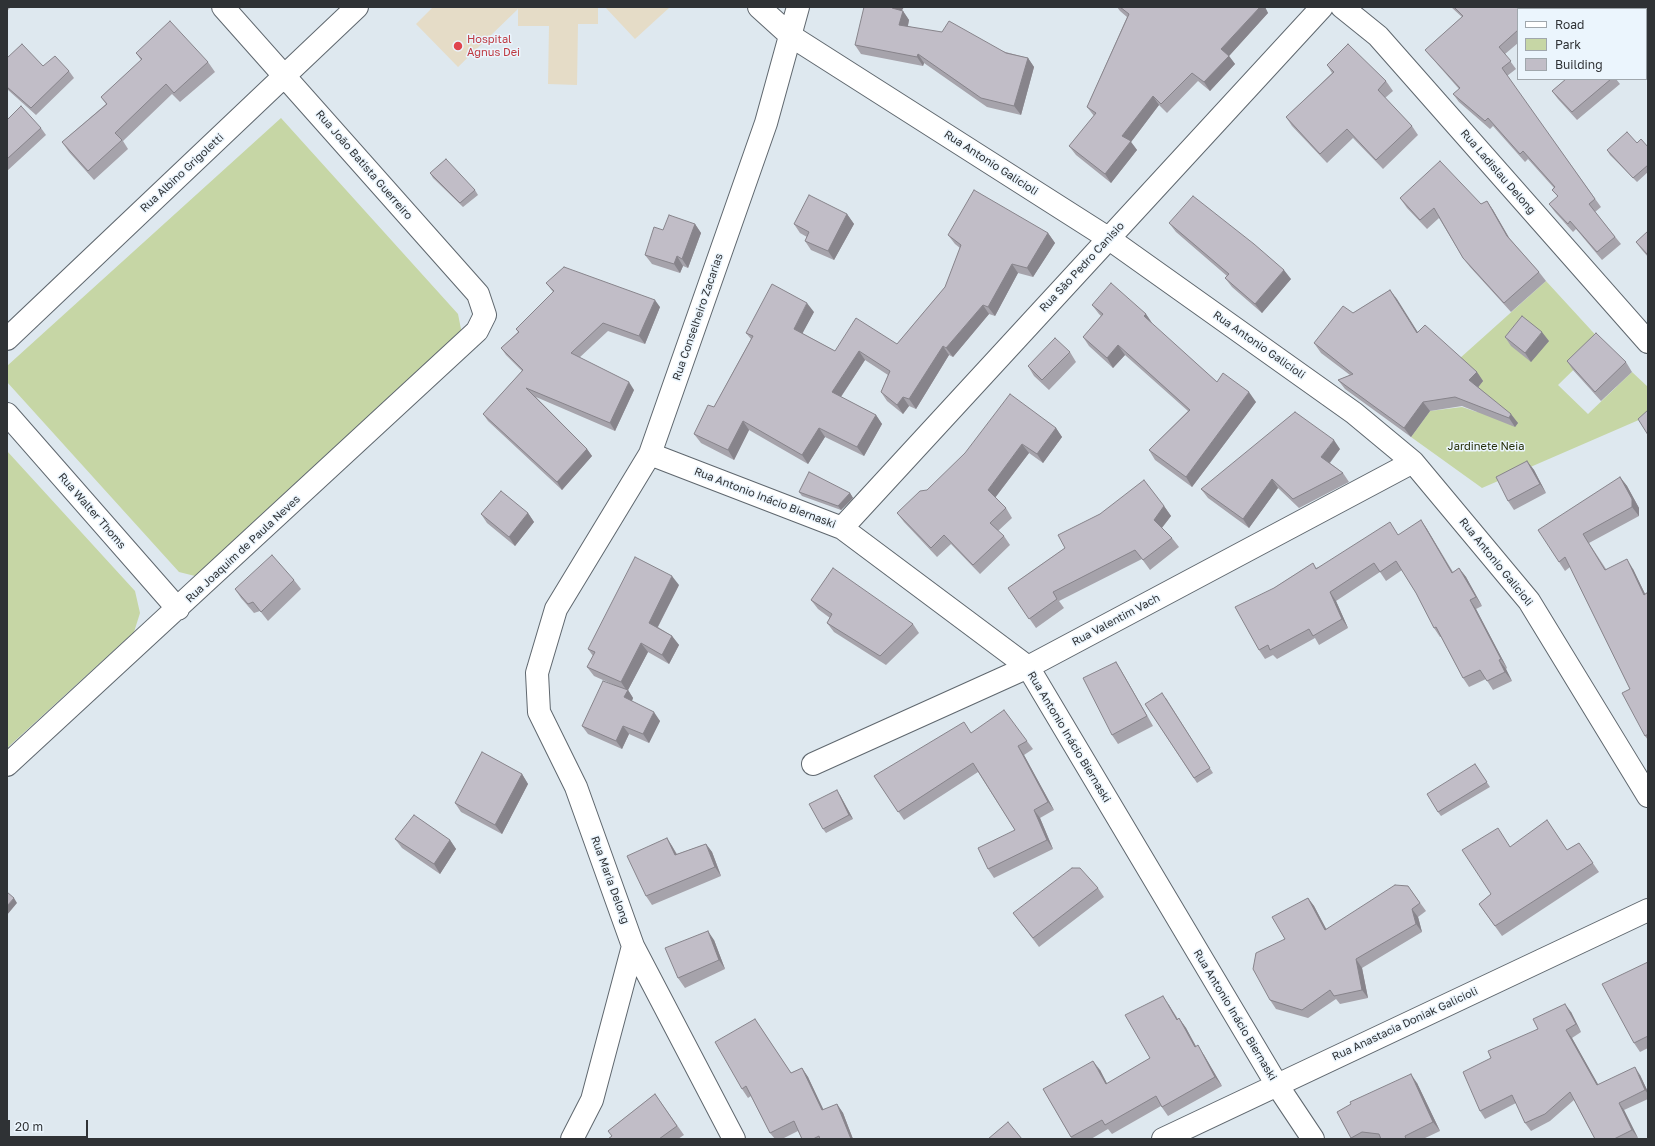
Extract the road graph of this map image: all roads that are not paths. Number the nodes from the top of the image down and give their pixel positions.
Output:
1 (223, 7) edge
2 (358, 7) edge
3 (759, 7) edge
4 (798, 7) edge
5 (1322, 7) edge
6 (1342, 7) edge
7 (791, 36) junction
8 (285, 75) junction
9 (1108, 238) junction
10 (477, 331) joint
11 (7, 338) edge
12 (1648, 342) edge
13 (7, 414) edge
14 (650, 454) junction
15 (1413, 462) junction
16 (842, 528) junction
17 (178, 609) junction
18 (556, 609) joint
19 (1028, 667) junction
20 (813, 764) dead end
21 (7, 765) edge
22 (1648, 796) edge
23 (1648, 910) edge
24 (633, 946) junction
25 (1277, 1085) junction
26 (572, 1139) edge
27 (734, 1139) edge
28 (1163, 1139) edge
29 (1313, 1139) edge

1 - 8 street, Rua João Batista Guerreiro
2 - 8 street, Rua Albino Grigoletti
3 - 7 street, Rua Antonio Galicioli
4 - 7 street, Rua Conselheiro Zacarias
5 - 9 street, Rua São Pedro Canisio
6 - 12 street, Rua Ladislau Delong
7 - 9 street, Rua Antonio Galicioli
7 - 14 street, Rua Conselheiro Zacarias
8 - 10 street, Rua João Batista Guerreiro
8 - 11 street, Rua Albino Grigoletti
9 - 15 street, Rua Antonio Galicioli
9 - 16 street, Rua São Pedro Canisio
10 - 17 street, Rua Joaquim de Paula Neves
13 - 17 street, Rua Walter Thoms
14 - 16 street, Rua Antonio Inácio Biernaski
14 - 18 street, Rua Conselheiro Zacarias
15 - 19 street, Rua Valentim Vach
15 - 22 street, Rua Antonio Galicioli
16 - 19 street, Rua Antonio Inácio Biernaski
17 - 21 street, Rua Joaquim de Paula Neves
18 - 24 street, Rua Maria Delong
19 - 20 street, Rua Valentim Vach
19 - 25 street, Rua Antonio Inácio Biernaski
23 - 25 street, Rua Anastacia Doniak Galicioli
24 - 26 street
24 - 27 street, Rua Maria Delong
25 - 28 street, Rua Anastacia Doniak Galicioli
25 - 29 street, Rua Antonio Inácio Biernaski

